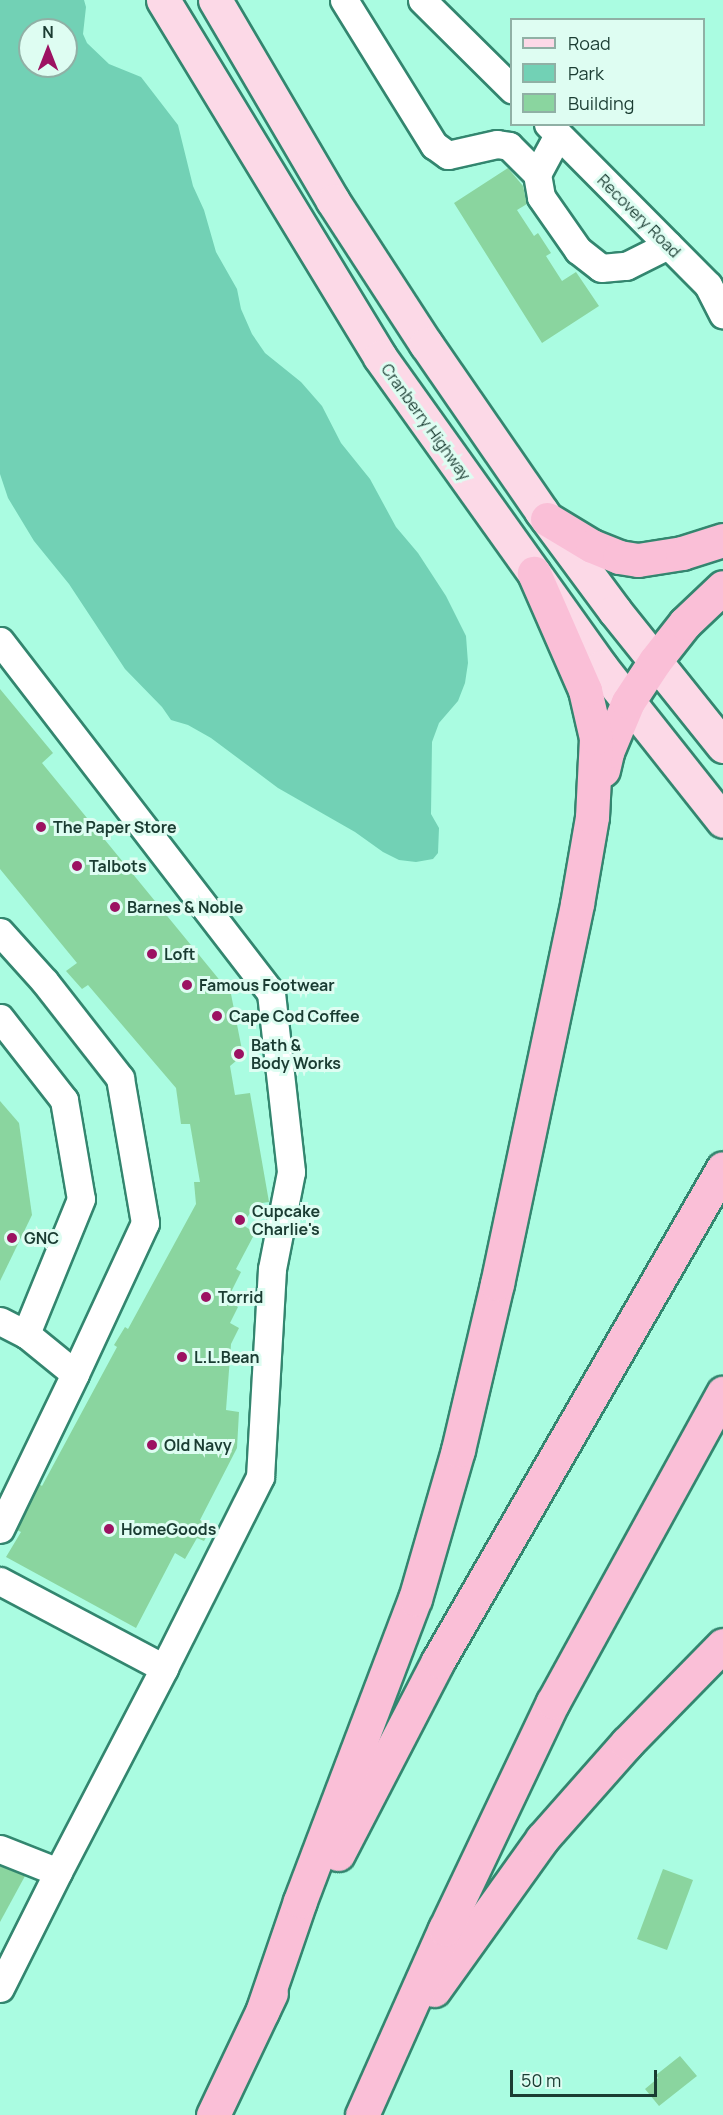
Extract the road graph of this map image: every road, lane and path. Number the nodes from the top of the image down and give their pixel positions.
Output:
1 (163, 0) edge
2 (215, 0) edge
3 (344, 0) edge
4 (422, 0) edge
5 (510, 87) edge
6 (553, 130) edge
7 (537, 174) junction
8 (668, 245) junction
9 (723, 314) edge
10 (547, 519) junction
11 (723, 540) edge
12 (534, 573) junction
13 (723, 587) edge
14 (0, 641) edge
15 (655, 661) junction
16 (628, 702) junction
17 (723, 746) edge
18 (592, 817) junction
19 (723, 821) edge
20 (0, 932) edge
21 (0, 1018) edge
22 (723, 1168) edge
23 (0, 1321) edge
24 (26, 1334) junction
25 (75, 1374) junction
26 (723, 1393) edge
27 (2, 1518) edge
28 (0, 1581) edge
29 (723, 1646) edge
30 (164, 1668) junction
31 (0, 1849) edge
32 (58, 1872) junction
33 (0, 1988) edge
34 (262, 2012) junction
35 (213, 2115) edge
36 (363, 2115) edge

1 - 12 main road, Cranberry Highway
2 - 10 main road
3 - 7 street
4 - 5 street
6 - 7 street
6 - 8 street, Recovery Road
7 - 8 street
8 - 9 street, Recovery Road
10 - 11 highway
10 - 15 main road
12 - 16 main road, Cranberry Highway
12 - 18 highway
13 - 15 highway
14 - 30 street
15 - 16 highway
15 - 17 main road
16 - 18 highway
16 - 19 main road, Cranberry Highway
18 - 34 highway
20 - 25 street
21 - 24 street
22 - 34 highway
23 - 24 street
24 - 25 street
25 - 27 street
26 - 36 highway
28 - 30 street
29 - 36 highway
30 - 32 street
31 - 32 street
32 - 33 street
34 - 35 highway

